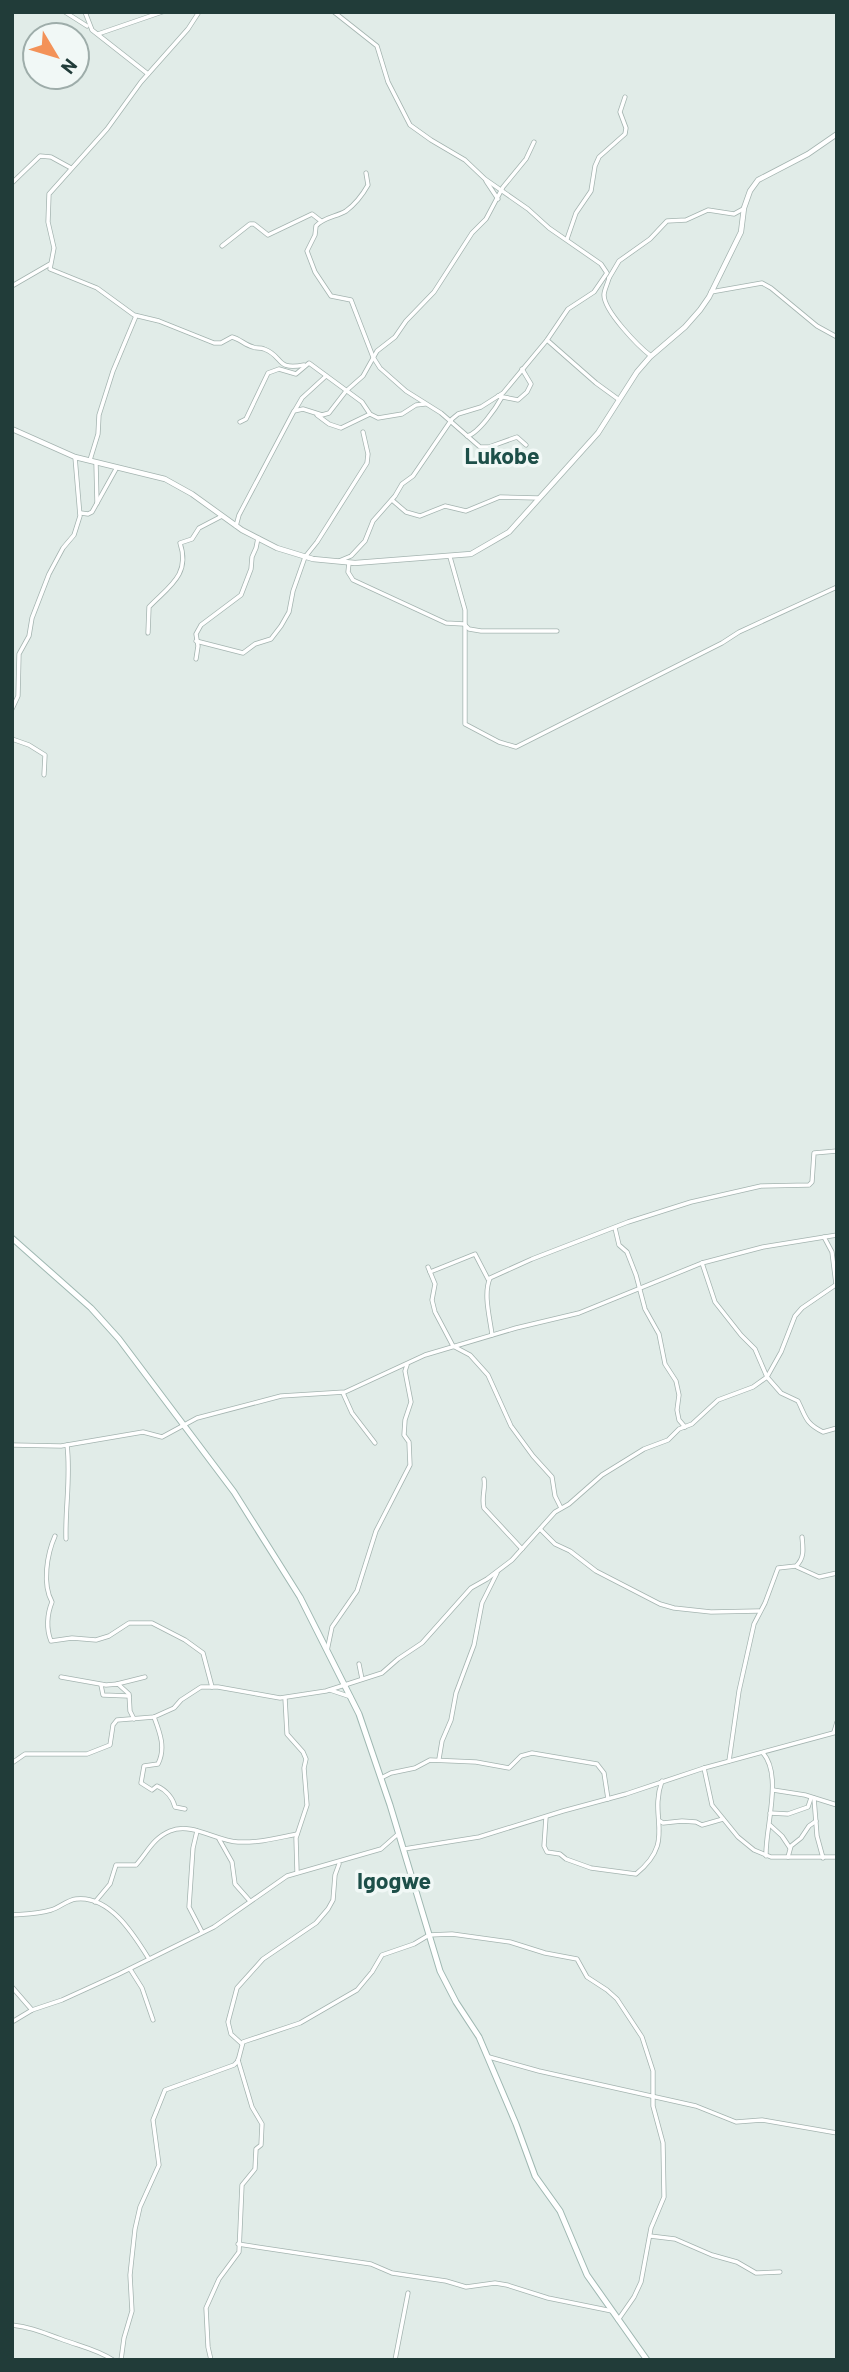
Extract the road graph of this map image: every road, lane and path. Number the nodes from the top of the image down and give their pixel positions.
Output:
1 (162, 12) edge
2 (200, 12) edge
3 (334, 12) edge
4 (91, 29) edge
5 (98, 34) junction
6 (148, 74) junction
7 (625, 97) dead end
8 (837, 134) edge
9 (534, 142) dead end
10 (71, 169) junction
11 (366, 173) dead end
12 (485, 179) junction
13 (12, 183) edge
14 (501, 191) junction
15 (498, 199) junction
16 (744, 208) junction
17 (321, 221) junction
18 (567, 239) junction
19 (222, 246) dead end
20 (50, 264) junction
21 (608, 276) junction
22 (12, 286) edge
23 (711, 292) junction
24 (136, 316) junction
25 (837, 337) edge
26 (547, 340) junction
27 (373, 356) junction
28 (651, 356) junction
29 (304, 365) junction
30 (522, 369) junction
31 (326, 376) junction
32 (346, 391) junction
33 (500, 397) junction
34 (618, 398) junction
35 (429, 404) junction
36 (295, 410) junction
37 (315, 414) junction
38 (370, 414) junction
39 (450, 421) junction
40 (240, 422) dead end
41 (12, 429) edge
42 (363, 432) dead end
43 (466, 436) junction
44 (526, 445) dead end
45 (75, 457) junction
46 (89, 462) junction
47 (96, 463) junction
48 (116, 469) junction
49 (539, 498) junction
50 (392, 500) junction
51 (97, 505) junction
52 (81, 513) junction
53 (222, 516) junction
54 (236, 526) junction
55 (258, 538) junction
56 (305, 557) junction
57 (450, 557) junction
58 (335, 562) junction
59 (349, 563) junction
60 (837, 587) edge
61 (464, 624) junction
62 (557, 631) dead end
63 (148, 633) dead end
64 (196, 642) junction
65 (196, 659) dead end
66 (12, 709) edge
67 (12, 739) edge
68 (44, 775) dead end
69 (837, 1151) edge
70 (615, 1228) junction
71 (837, 1235) edge
72 (824, 1237) junction
73 (12, 1238) edge
74 (702, 1263) junction
75 (428, 1267) dead end
76 (430, 1272) junction
77 (488, 1281) junction
78 (836, 1284) edge
79 (639, 1287) junction
80 (492, 1335) junction
81 (453, 1346) junction
82 (409, 1363) junction
83 (767, 1377) junction
84 (343, 1393) junction
85 (184, 1424) junction
86 (685, 1427) junction
87 (837, 1428) edge
88 (375, 1443) dead end
89 (12, 1445) edge
90 (67, 1445) junction
91 (484, 1479) dead end
92 (561, 1508) junction
93 (540, 1529) junction
94 (55, 1536) dead end
95 (802, 1537) dead end
96 (66, 1539) dead end
97 (522, 1549) junction
98 (796, 1566) junction
99 (499, 1570) junction
100 (837, 1573) edge
101 (759, 1611) junction
102 (327, 1653) junction
103 (359, 1664) dead end
104 (145, 1677) dead end
105 (61, 1678) dead end
106 (362, 1680) junction
107 (101, 1684) junction
108 (117, 1684) junction
109 (344, 1685) junction
110 (212, 1687) junction
111 (330, 1689) junction
112 (129, 1696) junction
113 (285, 1697) junction
114 (351, 1697) junction
115 (154, 1717) junction
116 (135, 1718) junction
117 (837, 1722) edge
118 (836, 1732) edge
119 (762, 1752) junction
120 (439, 1759) junction
121 (729, 1761) junction
122 (12, 1763) edge
123 (704, 1768) junction
124 (381, 1778) junction
125 (662, 1780) junction
126 (773, 1790) junction
127 (813, 1798) junction
128 (608, 1800) junction
129 (837, 1805) edge
130 (185, 1809) dead end
131 (770, 1813) junction
132 (546, 1817) junction
133 (659, 1819) junction
134 (724, 1819) junction
135 (817, 1821) junction
136 (770, 1825) junction
137 (197, 1831) junction
138 (297, 1834) junction
139 (397, 1834) junction
140 (219, 1838) junction
141 (790, 1848) junction
142 (403, 1850) junction
143 (766, 1856) junction
144 (788, 1857) junction
145 (837, 1857) edge
146 (823, 1858) junction
147 (340, 1862) junction
148 (297, 1872) junction
149 (250, 1901) junction
150 (95, 1902) junction
151 (12, 1915) edge
152 (202, 1932) junction
153 (429, 1935) junction
154 (149, 1959) junction
155 (130, 1969) junction
156 (12, 1987) edge
157 (32, 2010) junction
158 (153, 2020) dead end
159 (12, 2022) edge
160 (242, 2044) junction
161 (486, 2056) junction
162 (238, 2060) junction
163 (653, 2096) junction
164 (837, 2133) edge
165 (650, 2236) junction
166 (238, 2244) junction
167 (780, 2272) dead end
168 (408, 2293) dead end
169 (612, 2311) junction
170 (618, 2320) junction
171 (12, 2325) edge
172 (113, 2360) edge
173 (121, 2360) edge
174 (211, 2360) edge
175 (395, 2360) edge
176 (646, 2360) edge

1 - 5 street
2 - 6 street
3 - 12 street
4 - 5 street
5 - 6 street
6 - 10 street
7 - 18 street
8 - 16 street
9 - 14 street
10 - 13 street
10 - 20 street
11 - 17 street
12 - 14 street
12 - 15 street
14 - 15 street
14 - 18 street
15 - 27 street
16 - 21 street
16 - 23 street
17 - 19 street
17 - 27 street
18 - 21 street
20 - 22 street
20 - 24 street
21 - 26 street
21 - 28 street
23 - 25 street
23 - 28 street
24 - 29 street
24 - 46 street
26 - 30 street
26 - 34 street
27 - 32 street
27 - 35 street
28 - 34 street
29 - 31 street
29 - 40 street
30 - 33 street
30 - 33 street
31 - 32 street
31 - 36 street
32 - 37 street
32 - 38 street
33 - 39 street
33 - 43 street
34 - 49 street
35 - 38 street
35 - 39 street
36 - 37 street
36 - 54 street
37 - 38 street
39 - 43 street
39 - 50 street
41 - 45 street
42 - 56 street
43 - 44 street
45 - 46 street
45 - 52 street
46 - 47 street
47 - 48 street
47 - 51 street
48 - 51 street
48 - 53 street
49 - 50 street
49 - 57 street
50 - 58 street
51 - 52 street
52 - 66 street
53 - 54 street
53 - 63 street
54 - 55 street
55 - 56 street
55 - 64 street
56 - 58 street
56 - 64 street
57 - 59 street
57 - 61 street
58 - 59 street
59 - 61 street
60 - 61 street
61 - 62 street
64 - 65 street
67 - 68 street
69 - 70 street
70 - 77 street
70 - 79 street
71 - 72 street
72 - 74 street
72 - 78 street
73 - 85 main road
74 - 79 street
74 - 83 street
75 - 76 street
76 - 77 street
76 - 81 street
77 - 80 street
78 - 83 street
79 - 80 street
79 - 86 street
80 - 81 street
81 - 82 street
81 - 92 street
82 - 84 street
82 - 102 street
83 - 86 street
83 - 87 street
84 - 85 street
84 - 88 street
85 - 90 street
85 - 102 main road
86 - 92 street
89 - 90 street
90 - 96 street
91 - 97 street
92 - 93 street
93 - 97 street
93 - 101 street
94 - 110 street
95 - 98 street
97 - 99 street
98 - 100 street
98 - 101 street
99 - 106 street
99 - 120 street
101 - 121 street
102 - 109 main road
103 - 106 street
104 - 108 street
105 - 107 street
106 - 109 street
107 - 108 street
107 - 112 street
108 - 112 street
109 - 111 street
109 - 114 main road
110 - 113 street
110 - 115 street
111 - 113 street
111 - 114 street
112 - 116 street
113 - 138 street
114 - 124 main road
115 - 116 street
115 - 130 street
116 - 122 street
117 - 118 street
118 - 119 street
119 - 121 street
119 - 126 street
120 - 124 street
120 - 128 street
121 - 123 street
123 - 125 street
123 - 134 street
124 - 139 main road
125 - 128 street
125 - 133 street
126 - 127 street
126 - 131 street
127 - 129 street
127 - 131 street
127 - 135 street
128 - 132 street
131 - 136 street
132 - 133 street
132 - 142 street
133 - 134 street
134 - 143 street
135 - 141 street
135 - 146 street
136 - 141 street
136 - 143 street
137 - 140 street
137 - 150 street
137 - 152 street
138 - 140 street
138 - 148 street
139 - 142 main road
139 - 147 street
140 - 149 street
141 - 144 street
142 - 153 main road
143 - 144 street
144 - 146 street
145 - 146 street
147 - 148 street
147 - 160 street
148 - 149 street
149 - 152 street
150 - 151 street
150 - 154 street
152 - 154 street
153 - 160 street
153 - 161 main road
153 - 163 street
154 - 155 street
155 - 157 street
155 - 158 street
156 - 157 street
157 - 159 street
160 - 162 street
161 - 163 street
161 - 169 main road
162 - 166 street
162 - 173 street
163 - 164 street
163 - 165 street
165 - 167 street
165 - 170 street
166 - 169 street
166 - 174 street
168 - 175 street
169 - 170 main road
170 - 176 main road
171 - 172 street

